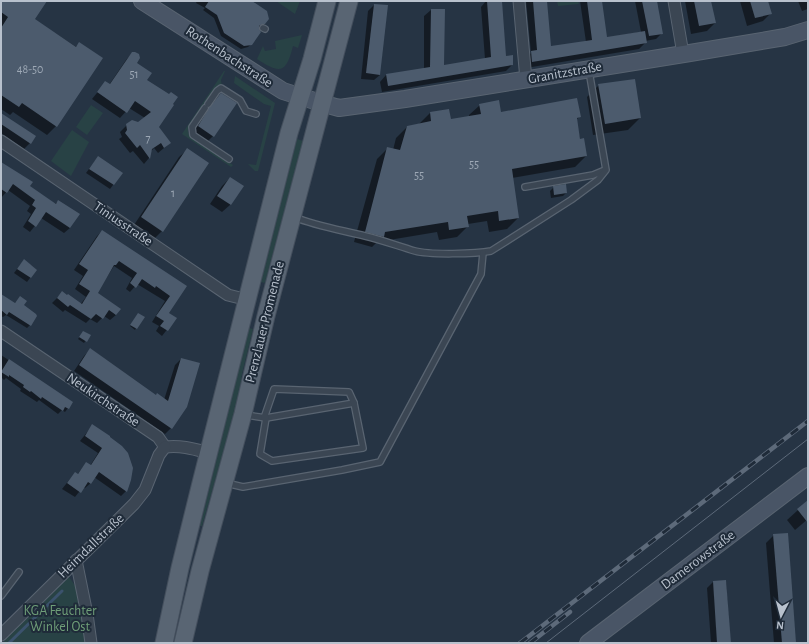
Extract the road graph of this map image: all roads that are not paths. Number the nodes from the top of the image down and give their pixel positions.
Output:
1 (142, 1) edge
2 (327, 1) edge
3 (349, 1) edge
4 (519, 1) edge
5 (674, 1) edge
6 (808, 30) edge
7 (683, 54) junction
8 (588, 69) junction
9 (526, 80) junction
10 (300, 97) junction
11 (321, 103) junction
12 (256, 114) dead end
13 (1, 141) edge
14 (229, 159) dead end
15 (606, 170) junction
16 (525, 187) dead end
17 (292, 216) junction
18 (483, 253) junction
19 (248, 300) junction
20 (1, 331) edge
21 (354, 403) junction
22 (243, 414) junction
23 (265, 418) junction
24 (165, 447) junction
25 (209, 453) junction
26 (808, 476) edge
27 (224, 483) junction
28 (76, 560) junction
29 (19, 572) dead end
30 (1, 596) edge
31 (1, 635) edge
32 (91, 643) edge
33 (164, 643) edge
34 (183, 643) edge
35 (588, 643) edge

1 - 10 main road, Rothenbachstraße
2 - 10 main road, Prenzlauer Promenade
3 - 11 main road, Prenzlauer Promenade
4 - 9 street
5 - 7 street
6 - 7 main road, Granitzstraße
7 - 8 main road, Granitzstraße
8 - 9 main road, Granitzstraße
8 - 15 lane
9 - 11 main road, Granitzstraße
10 - 11 main road, Rothenbachstraße
10 - 19 main road, Prenzlauer Promenade
11 - 17 main road, Prenzlauer Promenade
12 - 14 lane
13 - 19 street, Tiniusstraße
15 - 16 lane
15 - 18 lane
17 - 18 lane
17 - 22 main road, Prenzlauer Promenade
18 - 27 lane
19 - 25 main road, Prenzlauer Promenade
20 - 24 street, Neukirchstraße
21 - 23 lane
21 - 23 lane
21 - 23 lane
22 - 23 lane
22 - 27 main road, Prenzlauer Promenade
24 - 25 street
24 - 28 street, Heimdallstraße
25 - 33 main road, Prenzlauer Promenade
26 - 35 main road, Damerowstraße
27 - 34 main road, Prenzlauer Promenade
28 - 31 street, Heimdallstraße
28 - 32 street
29 - 30 lane

